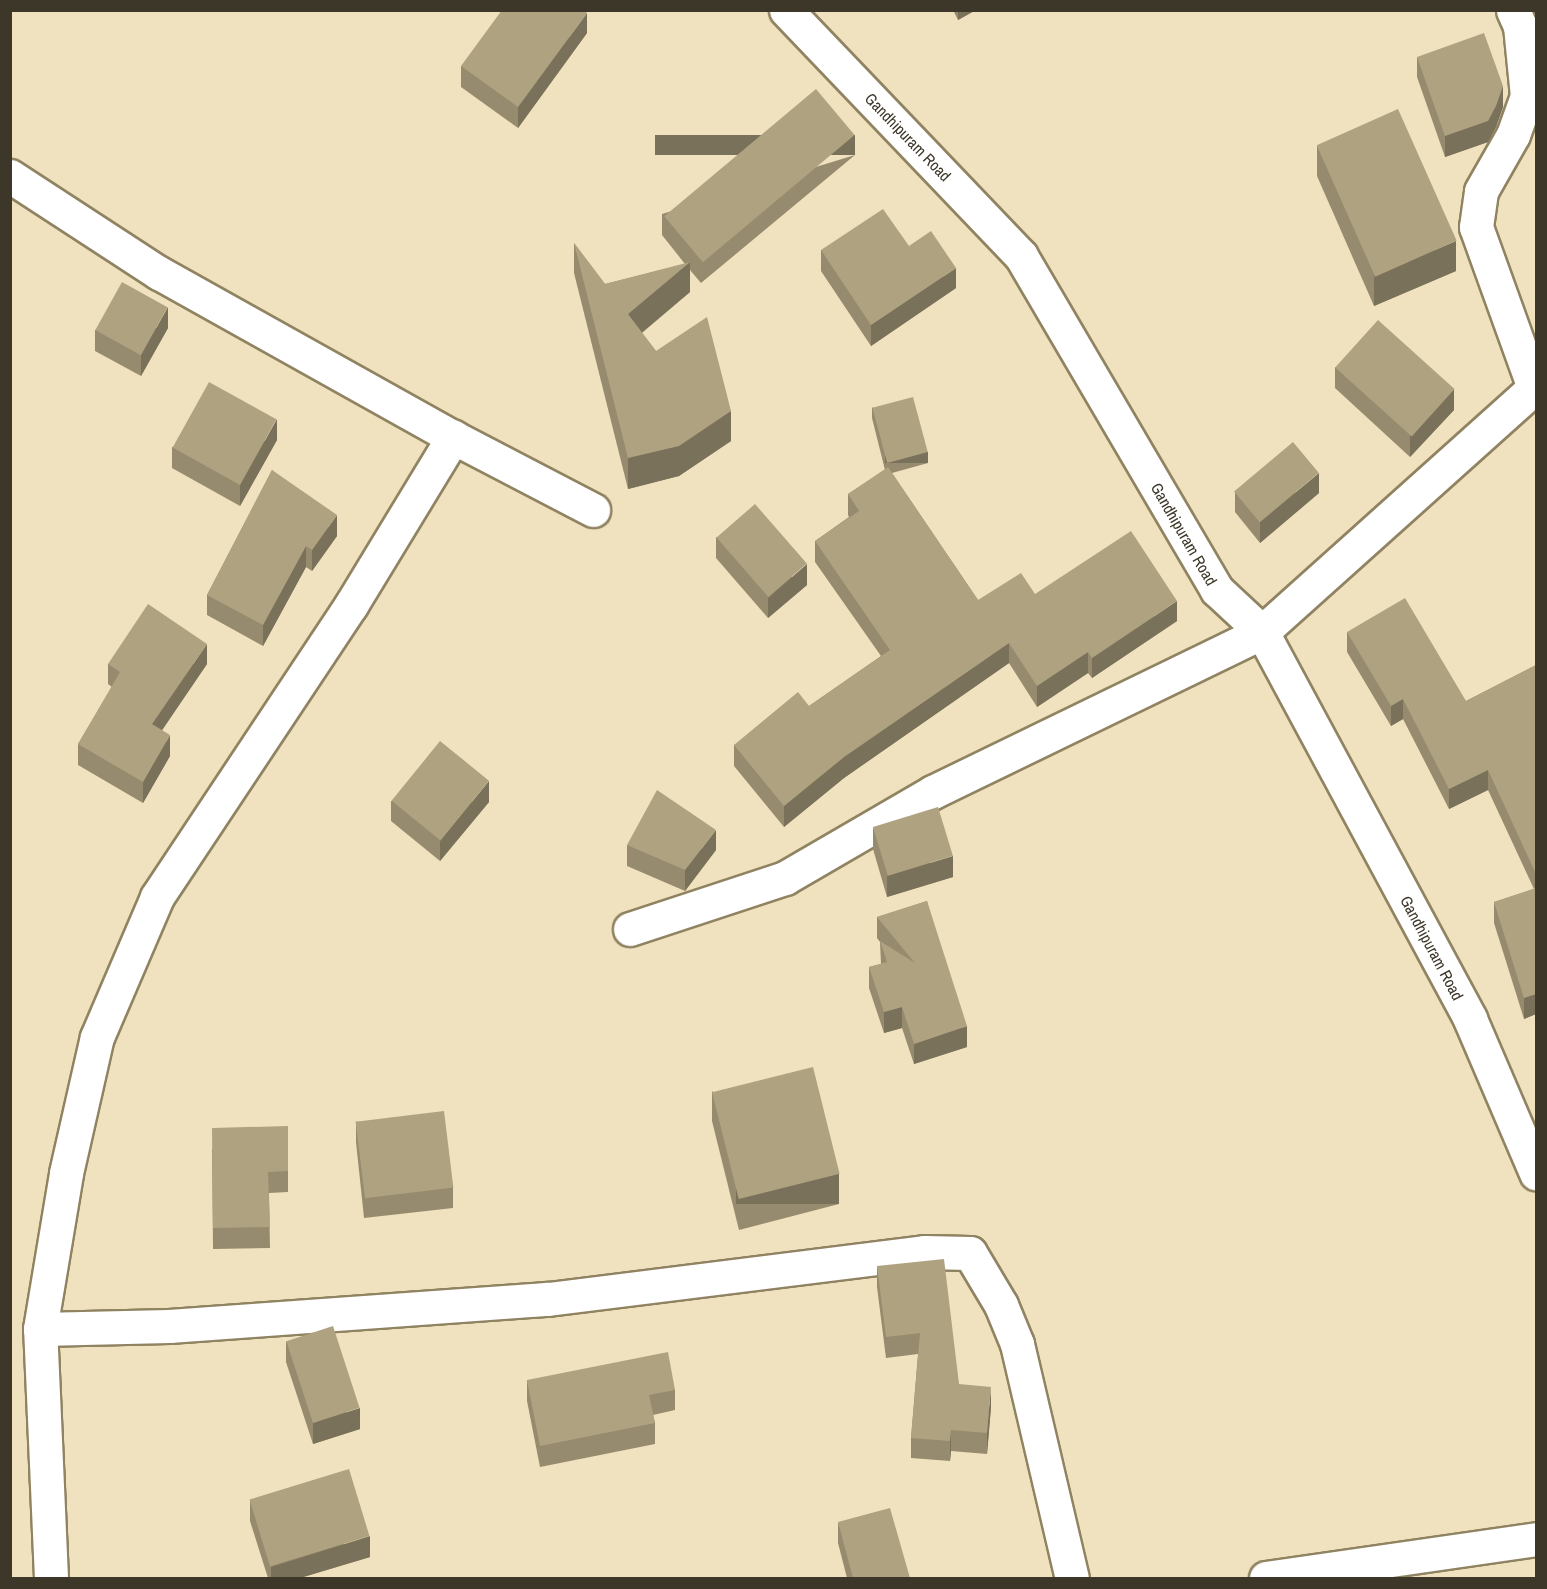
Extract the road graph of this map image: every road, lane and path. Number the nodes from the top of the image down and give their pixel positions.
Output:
1 (786, 10) edge
2 (1513, 10) edge
3 (10, 176) edge
4 (453, 437) junction
5 (593, 510) dead end
6 (1262, 632) junction
7 (630, 929) dead end
8 (1535, 1164) edge
9 (40, 1329) junction
10 (1536, 1539) edge
11 (51, 1578) edge
12 (1072, 1578) edge
13 (1266, 1578) edge

1 - 6 street, Gandhipuram Road
2 - 6 street
3 - 4 street
4 - 5 street
4 - 9 street
6 - 7 street
6 - 8 street, Gandhipuram Road
9 - 11 street
9 - 12 street
10 - 13 street

